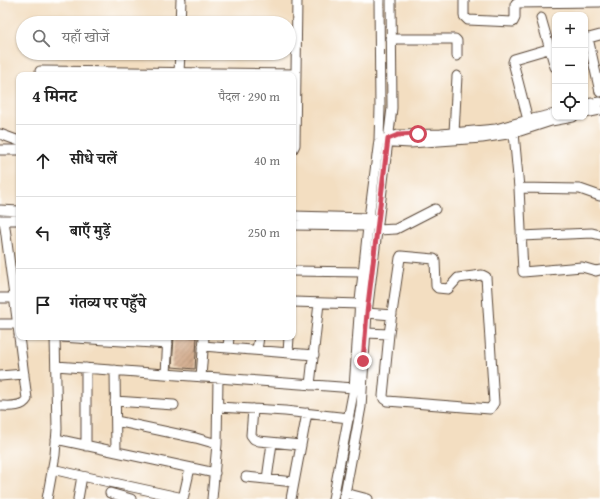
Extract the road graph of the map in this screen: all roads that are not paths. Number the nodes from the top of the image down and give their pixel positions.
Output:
1 (181, 0) edge
2 (297, 0) edge
3 (379, 0) edge
4 (391, 0) edge
5 (464, 0) edge
6 (600, 2) edge
7 (180, 16) edge
8 (541, 18) dead end
9 (600, 35) edge
10 (588, 38) edge
11 (391, 39) junction
12 (588, 47) edge
13 (552, 48) edge
14 (457, 56) dead end
15 (180, 60) edge
16 (40, 71) dead end
17 (179, 72) joint
18 (296, 74) edge
19 (457, 76) dead end
20 (600, 92) edge
21 (600, 102) edge
22 (588, 104) edge
23 (600, 110) edge
24 (588, 112) edge
25 (552, 115) edge
26 (528, 120) junction
27 (556, 120) edge
28 (454, 133) junction
29 (514, 133) junction
30 (0, 134) edge
31 (388, 139) junction
32 (16, 140) edge
33 (378, 140) junction
34 (0, 150) edge
35 (16, 150) edge
36 (519, 188) junction
37 (600, 196) edge
38 (435, 209) dead end
39 (0, 210) edge
40 (16, 211) edge
41 (296, 216) edge
42 (2, 220) edge
43 (16, 220) edge
44 (368, 222) junction
45 (296, 225) edge
46 (378, 226) junction
47 (600, 235) edge
48 (521, 236) junction
49 (0, 265) edge
50 (10, 265) junction
51 (600, 270) edge
52 (296, 271) edge
53 (363, 272) junction
54 (0, 298) edge
55 (14, 298) junction
56 (296, 302) edge
57 (319, 303) junction
58 (360, 304) junction
59 (16, 311) edge
60 (367, 313) junction
61 (392, 315) junction
62 (0, 324) edge
63 (16, 324) edge
64 (366, 333) junction
65 (389, 334) junction
66 (19, 340) edge
67 (55, 340) edge
68 (168, 340) edge
69 (229, 340) edge
70 (259, 340) edge
71 (289, 340) edge
72 (204, 342) edge
73 (228, 348) junction
74 (257, 350) junction
75 (288, 353) junction
76 (314, 354) junction
77 (56, 366) junction
78 (86, 368) junction
79 (115, 370) junction
80 (24, 374) junction
81 (166, 374) junction
82 (0, 376) edge
83 (201, 377) junction
84 (218, 378) junction
85 (310, 385) junction
86 (354, 388) junction
87 (115, 401) junction
88 (174, 405) dead end
89 (0, 406) edge
90 (218, 407) junction
91 (253, 409) junction
92 (307, 413) junction
93 (349, 418) junction
94 (116, 421) junction
95 (56, 439) junction
96 (272, 443) junction
97 (217, 444) junction
98 (301, 445) junction
99 (86, 446) junction
100 (116, 452) junction
101 (190, 468) junction
102 (52, 469) junction
103 (215, 473) junction
104 (82, 476) junction
105 (246, 477) dead end
106 (267, 479) junction
107 (112, 482) junction
108 (294, 482) junction
109 (109, 496) edge
110 (345, 496) edge
111 (183, 498) edge
112 (47, 499) edge
113 (78, 499) edge
114 (131, 499) edge
115 (212, 499) edge
116 (291, 499) edge
117 (333, 499) edge
118 (368, 499) edge

1 - 7 street
2 - 18 street
3 - 33 street
4 - 11 street
5 - 6 street
8 - 13 street
9 - 10 street
11 - 14 street
11 - 31 street
12 - 20 street
13 - 26 street
15 - 17 street
16 - 17 street
19 - 28 street
21 - 22 street
23 - 24 street
25 - 26 street
26 - 28 street
27 - 29 street
28 - 31 street
29 - 31 street
29 - 36 street
30 - 32 street
31 - 33 street
31 - 46 street
33 - 44 street
34 - 35 street
36 - 37 street
36 - 48 street
38 - 46 street
39 - 40 street
41 - 44 street
42 - 43 street
42 - 50 street
44 - 45 street
44 - 46 street
44 - 53 street
46 - 60 street
47 - 48 street
48 - 51 street
49 - 50 street
50 - 55 street
52 - 53 street
53 - 58 street
54 - 55 street
55 - 59 street
56 - 57 street
57 - 58 street
57 - 76 street
58 - 86 street
60 - 61 street
60 - 64 street
61 - 65 street
61 - 65 street
62 - 63 street
64 - 65 street
64 - 110 street
66 - 80 street
67 - 77 street
68 - 81 street
69 - 73 street
70 - 74 street
71 - 75 street
72 - 73 street
72 - 83 street
73 - 74 street
74 - 75 street
75 - 76 street
76 - 85 street
77 - 78 street
77 - 95 street
78 - 79 street
78 - 99 street
79 - 81 street
79 - 87 street
80 - 82 street
80 - 89 street
81 - 83 street
83 - 84 street
84 - 85 street
84 - 90 street
85 - 86 street
86 - 93 street
87 - 88 street
87 - 94 street
90 - 91 street
90 - 97 street
91 - 92 street
91 - 96 street
92 - 93 street
92 - 98 street
93 - 117 street
94 - 97 street
94 - 100 street
95 - 99 street
95 - 102 street
96 - 98 street
96 - 106 street
97 - 103 street
98 - 108 street
99 - 100 street
100 - 101 street
101 - 103 street
101 - 111 street
102 - 104 street
102 - 112 street
103 - 115 street
104 - 107 street
104 - 113 street
105 - 106 street
106 - 108 street
107 - 109 street
107 - 111 street
108 - 116 street
109 - 114 street
110 - 118 street

